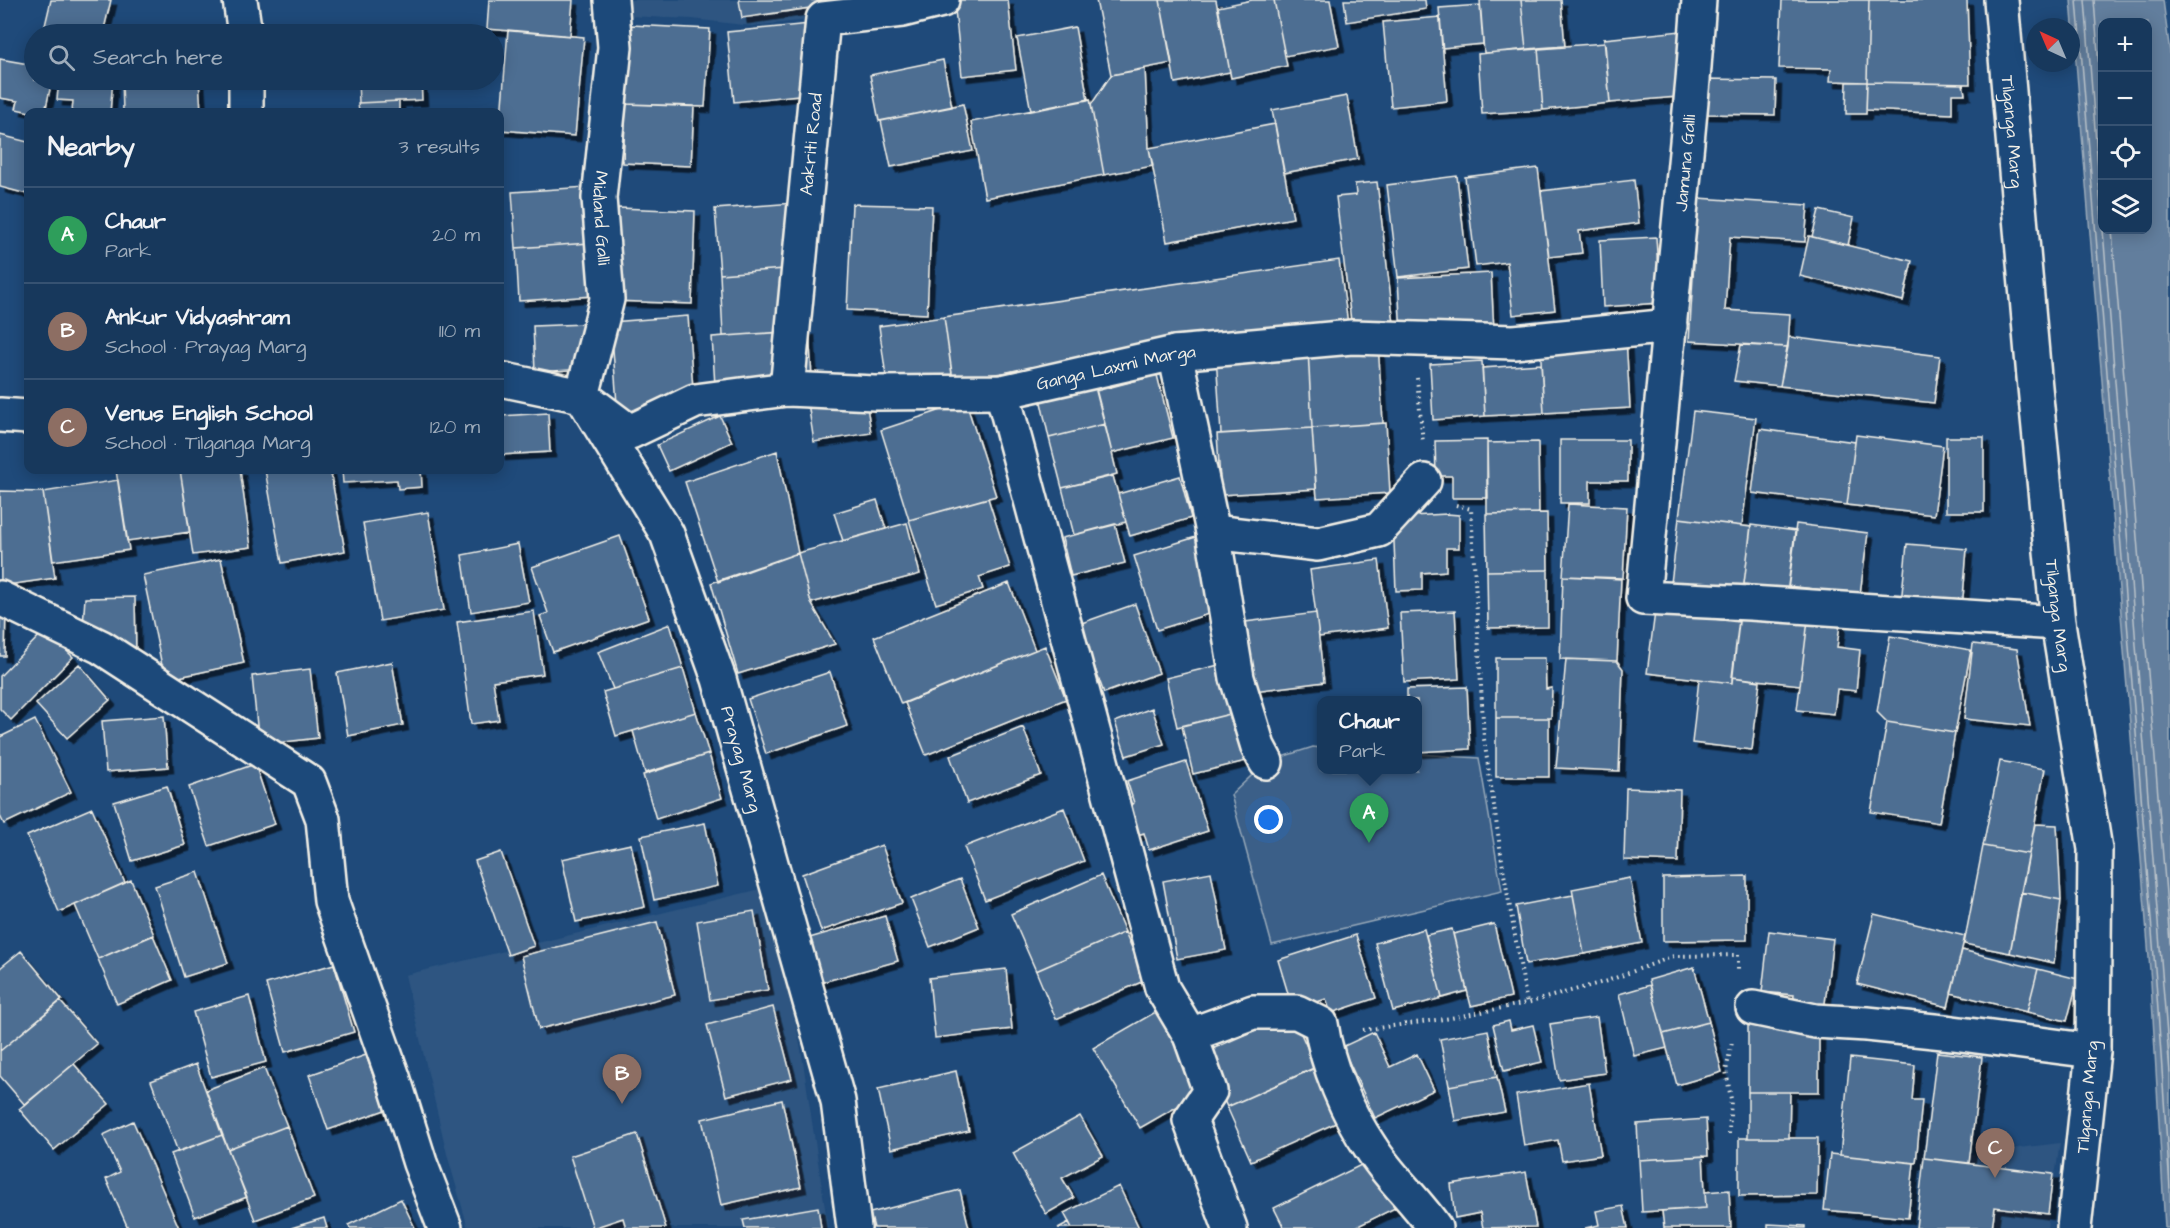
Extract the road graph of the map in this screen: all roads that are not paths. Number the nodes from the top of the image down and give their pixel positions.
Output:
1 (240, 0) edge
2 (611, 0) edge
3 (942, 0) edge
4 (1699, 0) edge
5 (2001, 0) edge
6 (244, 24) edge
7 (246, 90) edge
8 (246, 108) edge
9 (1670, 326) junction
10 (1175, 352) junction
11 (504, 380) edge
12 (787, 389) junction
13 (1002, 392) junction
14 (582, 396) junction
15 (0, 415) edge
16 (24, 417) edge
17 (1424, 481) road end
18 (1213, 532) junction
19 (0, 598) edge
20 (2058, 623) junction
21 (1266, 762) dead end
22 (1753, 1008) road end
23 (1190, 1035) junction
24 (2093, 1051) junction
25 (445, 1228) edge
26 (854, 1228) edge
27 (1230, 1228) edge
28 (1435, 1228) edge
29 (2074, 1228) edge

1 - 6 street
2 - 14 street, Midland Galli
3 - 12 street, Aakriti Road
4 - 9 street, Jamuna Galli
5 - 20 street, Tilganga Marg
7 - 8 street
9 - 10 street, Ganga Laxmi Marga
9 - 20 street, Jamuna Galli
10 - 13 street, Ganga Laxmi Marga
10 - 18 street
11 - 14 street
12 - 13 street, Ganga Laxmi Marga
12 - 14 street, Ganga Laxmi Marga
13 - 23 street
14 - 26 street, Prayag Marg
15 - 16 street
17 - 18 street
18 - 21 street
19 - 25 street
20 - 24 street, Tilganga Marg
22 - 24 street
23 - 27 street
23 - 28 street
24 - 29 street, Tilganga Marg

